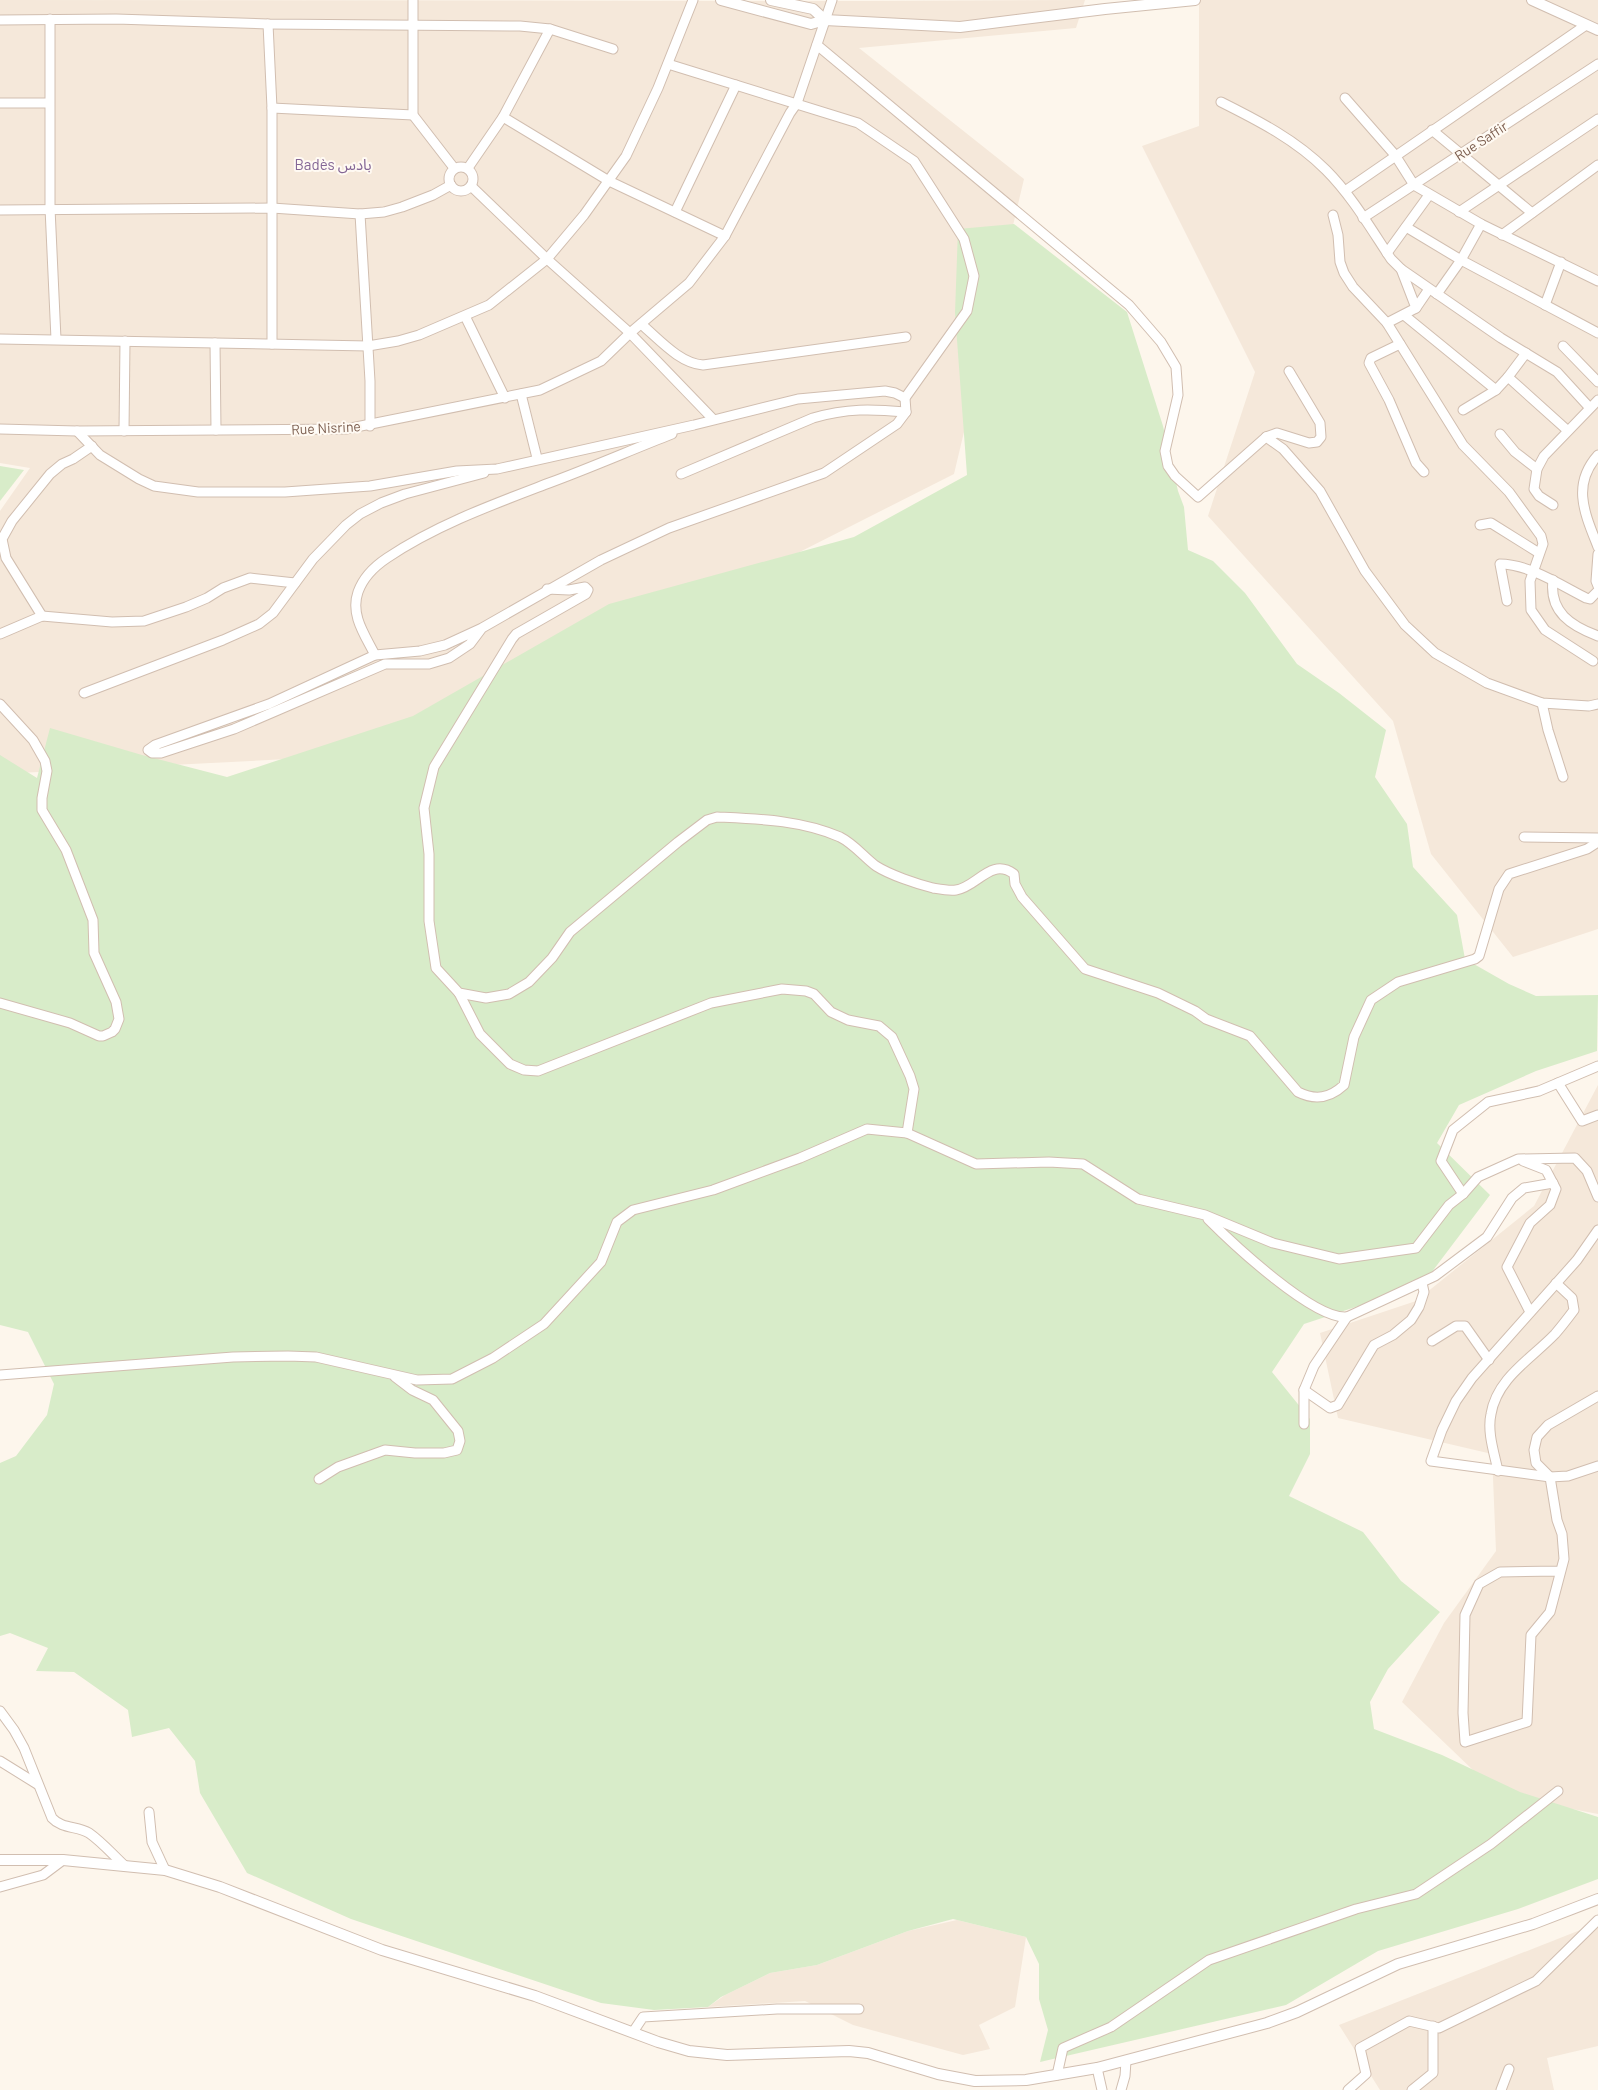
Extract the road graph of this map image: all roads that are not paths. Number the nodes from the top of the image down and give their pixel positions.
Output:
1 (413, 0) edge
2 (693, 0) edge
3 (721, 0) edge
4 (771, 0) edge
5 (832, 0) edge
6 (1195, 0) edge
7 (1532, 0) edge
8 (50, 19) junction
9 (0, 20) edge
10 (826, 20) junction
11 (268, 24) junction
12 (1586, 25) junction
13 (414, 26) junction
14 (550, 29) junction
15 (1598, 30) edge
16 (817, 45) junction
17 (613, 49) dead end
18 (668, 64) junction
19 (1598, 64) edge
20 (736, 85) junction
21 (1345, 98) dead end
22 (1221, 102) dead end
23 (0, 103) edge
24 (49, 103) junction
25 (797, 103) junction
26 (272, 108) junction
27 (413, 115) junction
28 (503, 117) junction
29 (1598, 119) edge
30 (1432, 130) junction
31 (1461, 154) junction
32 (1395, 155) junction
33 (1598, 165) edge
34 (454, 168) junction
35 (468, 168) junction
36 (609, 181) junction
37 (450, 185) junction
38 (1414, 185) junction
39 (471, 186) junction
40 (1499, 186) junction
41 (1345, 191) junction
42 (1429, 195) junction
43 (50, 208) junction
44 (272, 208) junction
45 (0, 210) edge
46 (675, 212) junction
47 (1459, 212) junction
48 (1532, 213) junction
49 (360, 214) junction
50 (1332, 214) dead end
51 (1363, 218) junction
52 (1480, 224) junction
53 (1406, 227) junction
54 (1502, 235) junction
55 (725, 236) junction
56 (1387, 253) junction
57 (547, 259) junction
58 (1462, 260) junction
59 (1561, 262) junction
60 (1401, 269) junction
61 (1598, 281) edge
62 (1428, 288) junction
63 (1437, 294) junction
64 (1545, 305) junction
65 (1416, 308) junction
66 (1404, 315) junction
67 (465, 316) junction
68 (1387, 323) junction
69 (641, 324) junction
70 (1598, 332) edge
71 (630, 334) junction
72 (906, 337) dead end
73 (0, 338) edge
74 (56, 339) junction
75 (125, 341) junction
76 (215, 343) junction
77 (272, 344) junction
78 (1400, 344) junction
79 (368, 346) junction
80 (1563, 346) dead end
81 (1526, 353) junction
82 (1289, 371) dead end
83 (1508, 377) junction
84 (1598, 382) edge
85 (1496, 390) junction
86 (522, 394) junction
87 (505, 398) junction
88 (905, 398) junction
89 (1598, 400) edge
90 (1589, 407) junction
91 (1463, 410) dead end
92 (906, 412) junction
93 (712, 419) junction
94 (694, 425) junction
95 (370, 426) junction
96 (0, 429) edge
97 (216, 430) junction
98 (1568, 430) junction
99 (77, 431) junction
100 (124, 431) junction
101 (1500, 434) dead end
102 (1266, 437) junction
103 (92, 446) junction
104 (1598, 455) edge
105 (537, 458) junction
106 (497, 469) junction
107 (1537, 469) junction
108 (1424, 472) dead end
109 (681, 474) dead end
110 (1553, 505) dead end
111 (1480, 524) dead end
112 (1598, 547) edge
113 (1539, 553) junction
114 (1598, 554) edge
115 (1532, 572) junction
116 (1553, 580) junction
117 (295, 583) junction
118 (1598, 586) edge
119 (547, 589) junction
120 (1598, 591) edge
121 (1507, 601) dead end
122 (42, 616) junction
123 (482, 628) junction
124 (0, 634) edge
125 (1598, 636) edge
126 (375, 655) junction
127 (1593, 661) dead end
128 (84, 693) dead end
129 (1542, 703) junction
130 (0, 704) edge
131 (1598, 704) edge
132 (1563, 777) dead end
133 (1524, 837) dead end
134 (1598, 840) edge
135 (459, 993) junction
136 (0, 1002) edge
137 (1597, 1071) edge
138 (1558, 1083) junction
139 (1598, 1115) edge
140 (907, 1133) junction
141 (1518, 1159) junction
142 (1553, 1183) junction
143 (1463, 1194) junction
144 (1598, 1197) edge
145 (1205, 1215) junction
146 (1598, 1230) edge
147 (1422, 1283) junction
148 (1556, 1283) junction
149 (1530, 1312) junction
150 (1347, 1317) junction
151 (1432, 1341) dead end
152 (1489, 1360) junction
153 (0, 1375) edge
154 (393, 1375) junction
155 (1304, 1390) junction
156 (1598, 1396) edge
157 (1304, 1424) dead end
158 (1598, 1466) edge
159 (1498, 1471) junction
160 (1550, 1477) junction
161 (319, 1479) dead end
162 (1559, 1571) junction
163 (0, 1711) edge
164 (0, 1761) edge
165 (37, 1784) junction
166 (1558, 1791) dead end
167 (149, 1812) dead end
168 (0, 1860) edge
169 (63, 1860) junction
170 (125, 1866) junction
171 (165, 1870) junction
172 (0, 1887) edge
173 (1598, 1898) edge
174 (1598, 1920) edge
175 (859, 2009) dead end
176 (1434, 2026) junction
177 (633, 2032) junction
178 (1126, 2061) junction
179 (1097, 2068) junction
180 (1509, 2069) dead end
181 (1056, 2075) junction
182 (1102, 2090) edge
183 (1121, 2090) edge
184 (1348, 2090) edge
185 (1412, 2090) edge
186 (1501, 2090) edge

1 - 13 street
2 - 18 street
3 - 10 street
4 - 10 street
5 - 10 street, Rue Nisrine
6 - 10 street
7 - 12 street
8 - 9 street
8 - 11 street
8 - 24 street
10 - 16 street, Rue Nisrine
11 - 13 street
11 - 26 street
12 - 15 street
12 - 30 street
13 - 14 street
13 - 27 street
14 - 17 street
14 - 28 street
16 - 25 street, Rue Nisrine
16 - 102 street
18 - 20 street
18 - 36 street
19 - 31 street, Rue Saffir
20 - 25 street
20 - 46 street
21 - 32 street
22 - 41 street
23 - 24 street
24 - 43 street
25 - 55 street, Rue Nisrine
25 - 88 street
26 - 27 street
26 - 44 street
27 - 34 street
28 - 35 street
28 - 36 street
29 - 40 street
30 - 31 street
30 - 32 street
31 - 38 street, Rue Saffir
31 - 40 street
32 - 38 street
32 - 41 street
33 - 48 street
34 - 35 street
34 - 37 street
35 - 39 street
36 - 46 street
36 - 57 street
37 - 39 street
37 - 49 street
38 - 42 street
38 - 51 street, Rue Saffir
39 - 57 street
40 - 47 street
40 - 48 street
41 - 51 street
42 - 47 street
42 - 53 street
43 - 44 street
43 - 45 street
43 - 74 street
44 - 49 street
44 - 77 street
46 - 55 street
47 - 52 street
48 - 54 street
49 - 79 street
50 - 68 street
51 - 56 street
52 - 54 street
52 - 58 street
53 - 56 street
53 - 58 street
54 - 59 street
55 - 69 street, Rue Nisrine
56 - 60 street
57 - 67 street
57 - 71 street
58 - 63 street
58 - 64 street
59 - 61 street
59 - 64 street
60 - 62 street
60 - 65 street
62 - 63 street
62 - 65 street
63 - 81 street
64 - 70 street
65 - 66 street
66 - 68 street
66 - 85 street
67 - 79 street
67 - 87 street
68 - 78 street
69 - 71 street, Rue Nisrine
69 - 72 street
71 - 86 street, Rue Nisrine
71 - 93 street
73 - 74 street
74 - 75 street
75 - 76 street
75 - 100 street
76 - 77 street
76 - 97 street
77 - 79 street
78 - 108 street
78 - 113 street
79 - 95 street
80 - 84 street
81 - 83 street
81 - 90 street
82 - 102 street
83 - 85 street
83 - 98 street
85 - 91 street
86 - 87 street, Rue Nisrine
86 - 105 street
87 - 95 street, Rue Nisrine
88 - 92 street
88 - 93 street
89 - 90 street
90 - 98 street
92 - 109 street
92 - 119 street
93 - 94 street
94 - 105 street
94 - 126 street
95 - 97 street, Rue Nisrine
96 - 99 street, Rue Nisrine
97 - 100 street, Rue Nisrine
98 - 107 street
99 - 100 street, Rue Nisrine
99 - 103 street
101 - 107 street
102 - 129 street
103 - 106 street
103 - 122 street
104 - 112 street
105 - 106 street
106 - 117 street
107 - 110 street
111 - 113 street
113 - 115 street
114 - 118 street
115 - 116 street
115 - 121 street
115 - 127 street
116 - 120 street
116 - 125 street
117 - 122 street
117 - 128 street
119 - 123 street
119 - 135 street
122 - 124 street
123 - 126 street
123 - 126 street
129 - 131 street
129 - 132 street
130 - 136 street
133 - 134 street
134 - 135 street
135 - 140 street
137 - 138 street
138 - 139 street
138 - 143 street
140 - 145 street
140 - 154 street
141 - 142 street
141 - 143 street
141 - 144 street
142 - 147 street
142 - 149 street
143 - 145 street
145 - 150 street
146 - 148 street
147 - 150 street
147 - 155 street
148 - 149 street
148 - 159 street
149 - 152 street
150 - 155 street
151 - 152 street
152 - 159 street
153 - 154 street
154 - 161 street
155 - 157 street
156 - 160 street
158 - 160 street
159 - 160 street
160 - 162 street
162 - 162 street
163 - 165 street
164 - 165 street
165 - 170 street
166 - 181 street
167 - 171 street
168 - 169 street
169 - 170 street
169 - 172 street
170 - 171 street
171 - 177 street
173 - 178 street
174 - 176 street
175 - 177 street
176 - 184 street
176 - 185 street
177 - 181 street
178 - 179 street
178 - 183 street
179 - 181 street
179 - 182 street
180 - 186 street

